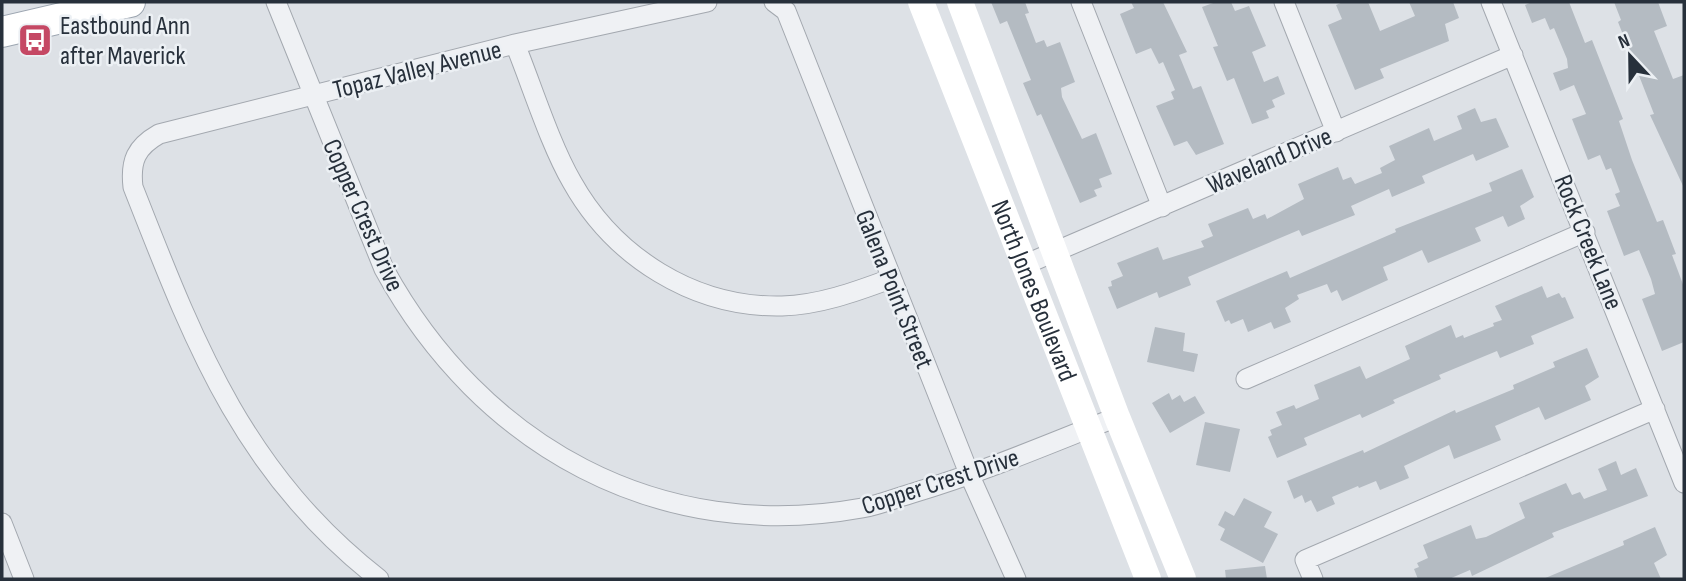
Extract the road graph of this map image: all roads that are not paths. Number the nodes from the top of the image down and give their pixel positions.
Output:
1 (130, 2) edge
2 (276, 2) edge
3 (708, 2) edge
4 (774, 2) edge
5 (921, 2) edge
6 (960, 2) edge
7 (1081, 2) edge
8 (1284, 2) edge
9 (1491, 2) edge
10 (2, 32) edge
11 (515, 44) junction
12 (1513, 55) junction
13 (313, 96) junction
14 (1336, 132) junction
15 (1162, 206) junction
16 (1585, 232) junction
17 (1057, 253) junction
18 (1024, 265) junction
19 (890, 279) junction
20 (1246, 379) dead end
21 (1655, 409) junction
22 (1117, 417) junction
23 (1087, 429) junction
24 (970, 476) junction
25 (1684, 483) edge
26 (2, 524) edge
27 (24, 579) edge
28 (379, 579) edge
29 (1016, 579) edge
30 (1148, 579) edge
31 (1183, 579) edge
32 (1313, 579) edge

1 - 10 main road
2 - 13 street, Copper Crest Drive
3 - 11 street, Topaz Valley Avenue
4 - 19 street, Galena Point Street
5 - 18 main road, North Jones Boulevard
6 - 17 main road, North Jones Boulevard
7 - 15 street
8 - 14 street
9 - 12 street, Rock Creek Lane
11 - 13 street, Topaz Valley Avenue
11 - 19 street
12 - 14 street, Waveland Drive
12 - 16 street, Rock Creek Lane
13 - 24 street, Copper Crest Drive
13 - 28 street, Topaz Valley Avenue
14 - 15 street, Waveland Drive
15 - 17 street, Waveland Drive
16 - 20 street
16 - 21 street, Rock Creek Lane
17 - 18 street, Waveland Drive
17 - 22 main road, North Jones Boulevard
18 - 23 main road, North Jones Boulevard
19 - 24 street, Galena Point Street
21 - 25 street, Rock Creek Lane
21 - 32 street
22 - 23 street, Copper Crest Drive
22 - 31 main road, North Jones Boulevard
23 - 24 street, Copper Crest Drive
23 - 30 main road, North Jones Boulevard
24 - 29 street, Galena Point Street
26 - 27 street

